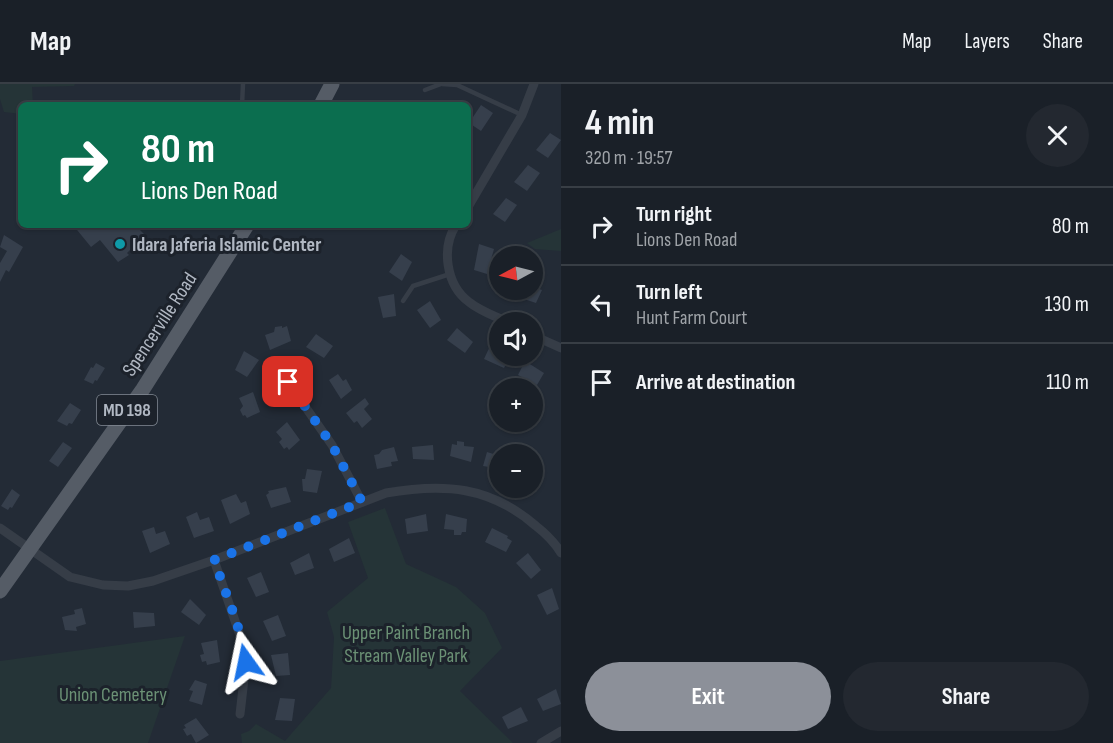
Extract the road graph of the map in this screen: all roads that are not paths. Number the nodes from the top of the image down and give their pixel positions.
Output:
1 (243, 84) edge
2 (332, 84) edge
3 (441, 84) edge
4 (534, 84) edge
5 (425, 90) dead end
6 (242, 102) edge
7 (323, 102) edge
8 (522, 116) junction
9 (471, 202) edge
10 (245, 228) edge
11 (454, 228) edge
12 (450, 274) junction
13 (403, 301) dead end
14 (489, 313) edge
15 (543, 340) edge
16 (561, 348) edge
17 (288, 382) dead end
18 (362, 502) junction
19 (0, 528) edge
20 (29, 548) junction
21 (561, 554) edge
22 (214, 560) junction
23 (0, 591) edge
24 (240, 714) dead end
25 (561, 731) edge
26 (541, 743) edge

1 - 6 lane
2 - 7 main road
3 - 5 lane
3 - 8 lane
4 - 8 street
8 - 9 street
10 - 20 main road, Spencerville Road / MD 198
11 - 12 street
12 - 13 lane
12 - 14 street
15 - 16 street
17 - 18 street
18 - 21 street
18 - 22 street
19 - 20 street
20 - 22 street
20 - 23 main road, Spencerville Road / MD 198
22 - 24 street
25 - 26 street

